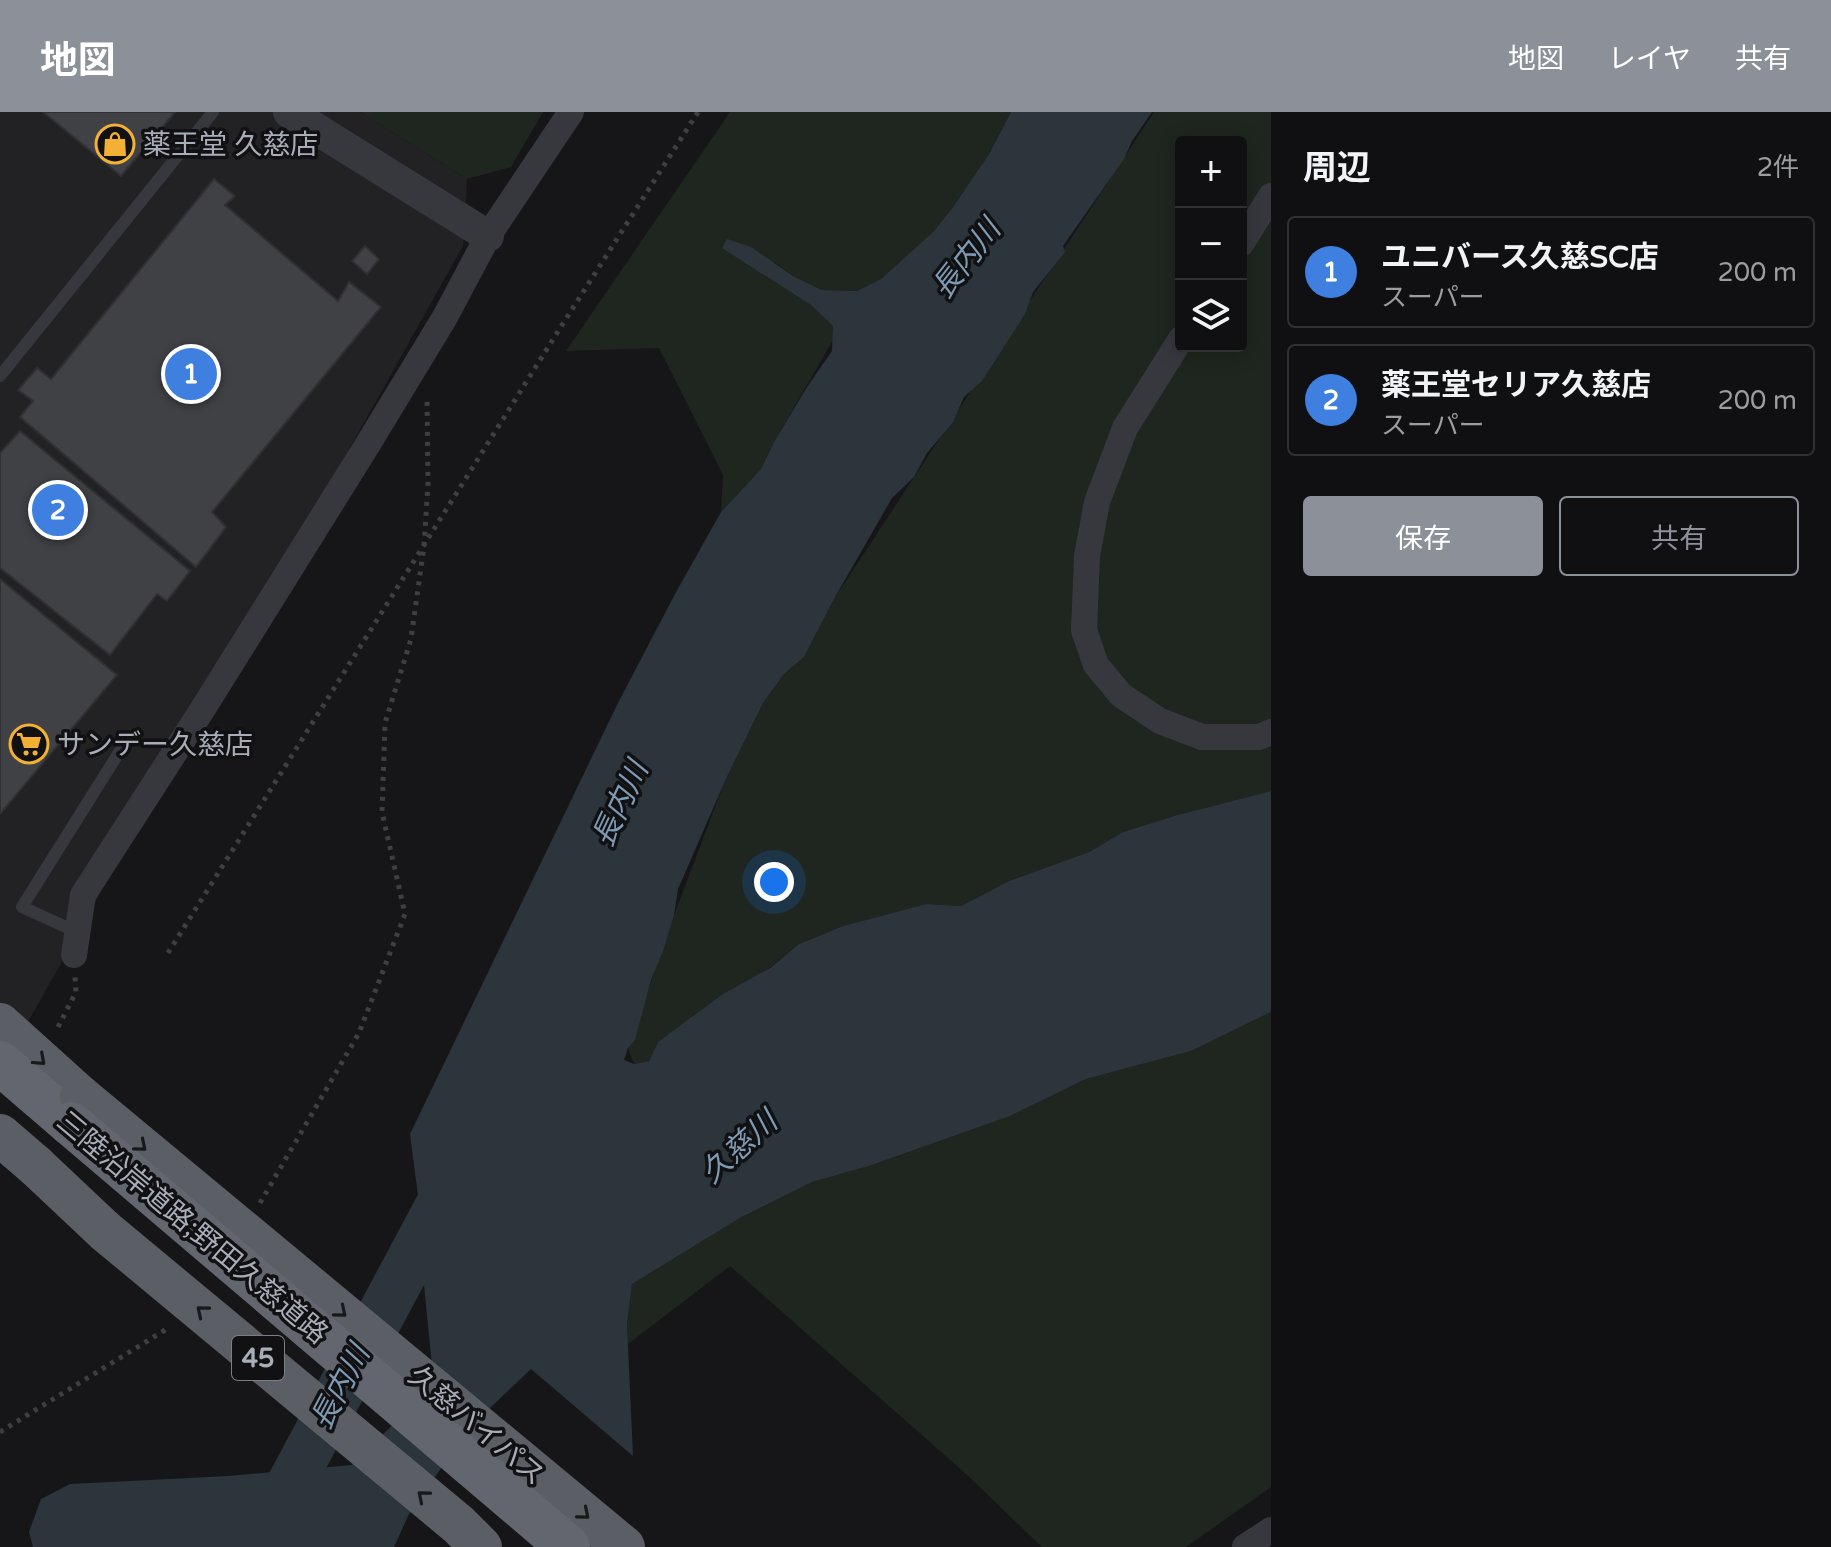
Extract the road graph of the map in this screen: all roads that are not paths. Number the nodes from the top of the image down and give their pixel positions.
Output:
1 (213, 112) edge
2 (571, 112) edge
3 (294, 113) edge
4 (1271, 196) edge
5 (1247, 234) edge
6 (488, 236) junction
7 (1175, 349) edge
8 (0, 376) edge
9 (1271, 732) edge
10 (128, 738) dead end
11 (75, 943) joint
12 (0, 1024) edge
13 (0, 1063) edge
14 (0, 1100) edge
15 (62, 1134) junction
16 (0, 1135) edge
17 (528, 1530) edge
18 (1271, 1530) edge
19 (481, 1547) edge
20 (571, 1547) edge
21 (624, 1547) edge
22 (1245, 1547) edge

1 - 8 lane
2 - 6 street
3 - 6 street
4 - 5 street
6 - 11 street
7 - 9 street
10 - 11 lane
12 -> 15 highway, 久慈バイパス / 45
13 - 15 highway, 三陸沿岸道路;野田久慈道路
14 - 15 highway, 三陸沿岸道路;野田久慈道路
15 - 16 highway, 久慈バイパス / 45
15 - 17 highway, 三陸沿岸道路;野田久慈道路, bridge
19 -> 15 highway, 久慈バイパス / 45, bridge
15 -> 21 highway, 久慈バイパス / 45, bridge
17 - 20 highway, 三陸沿岸道路;野田久慈道路, bridge
18 - 22 street

